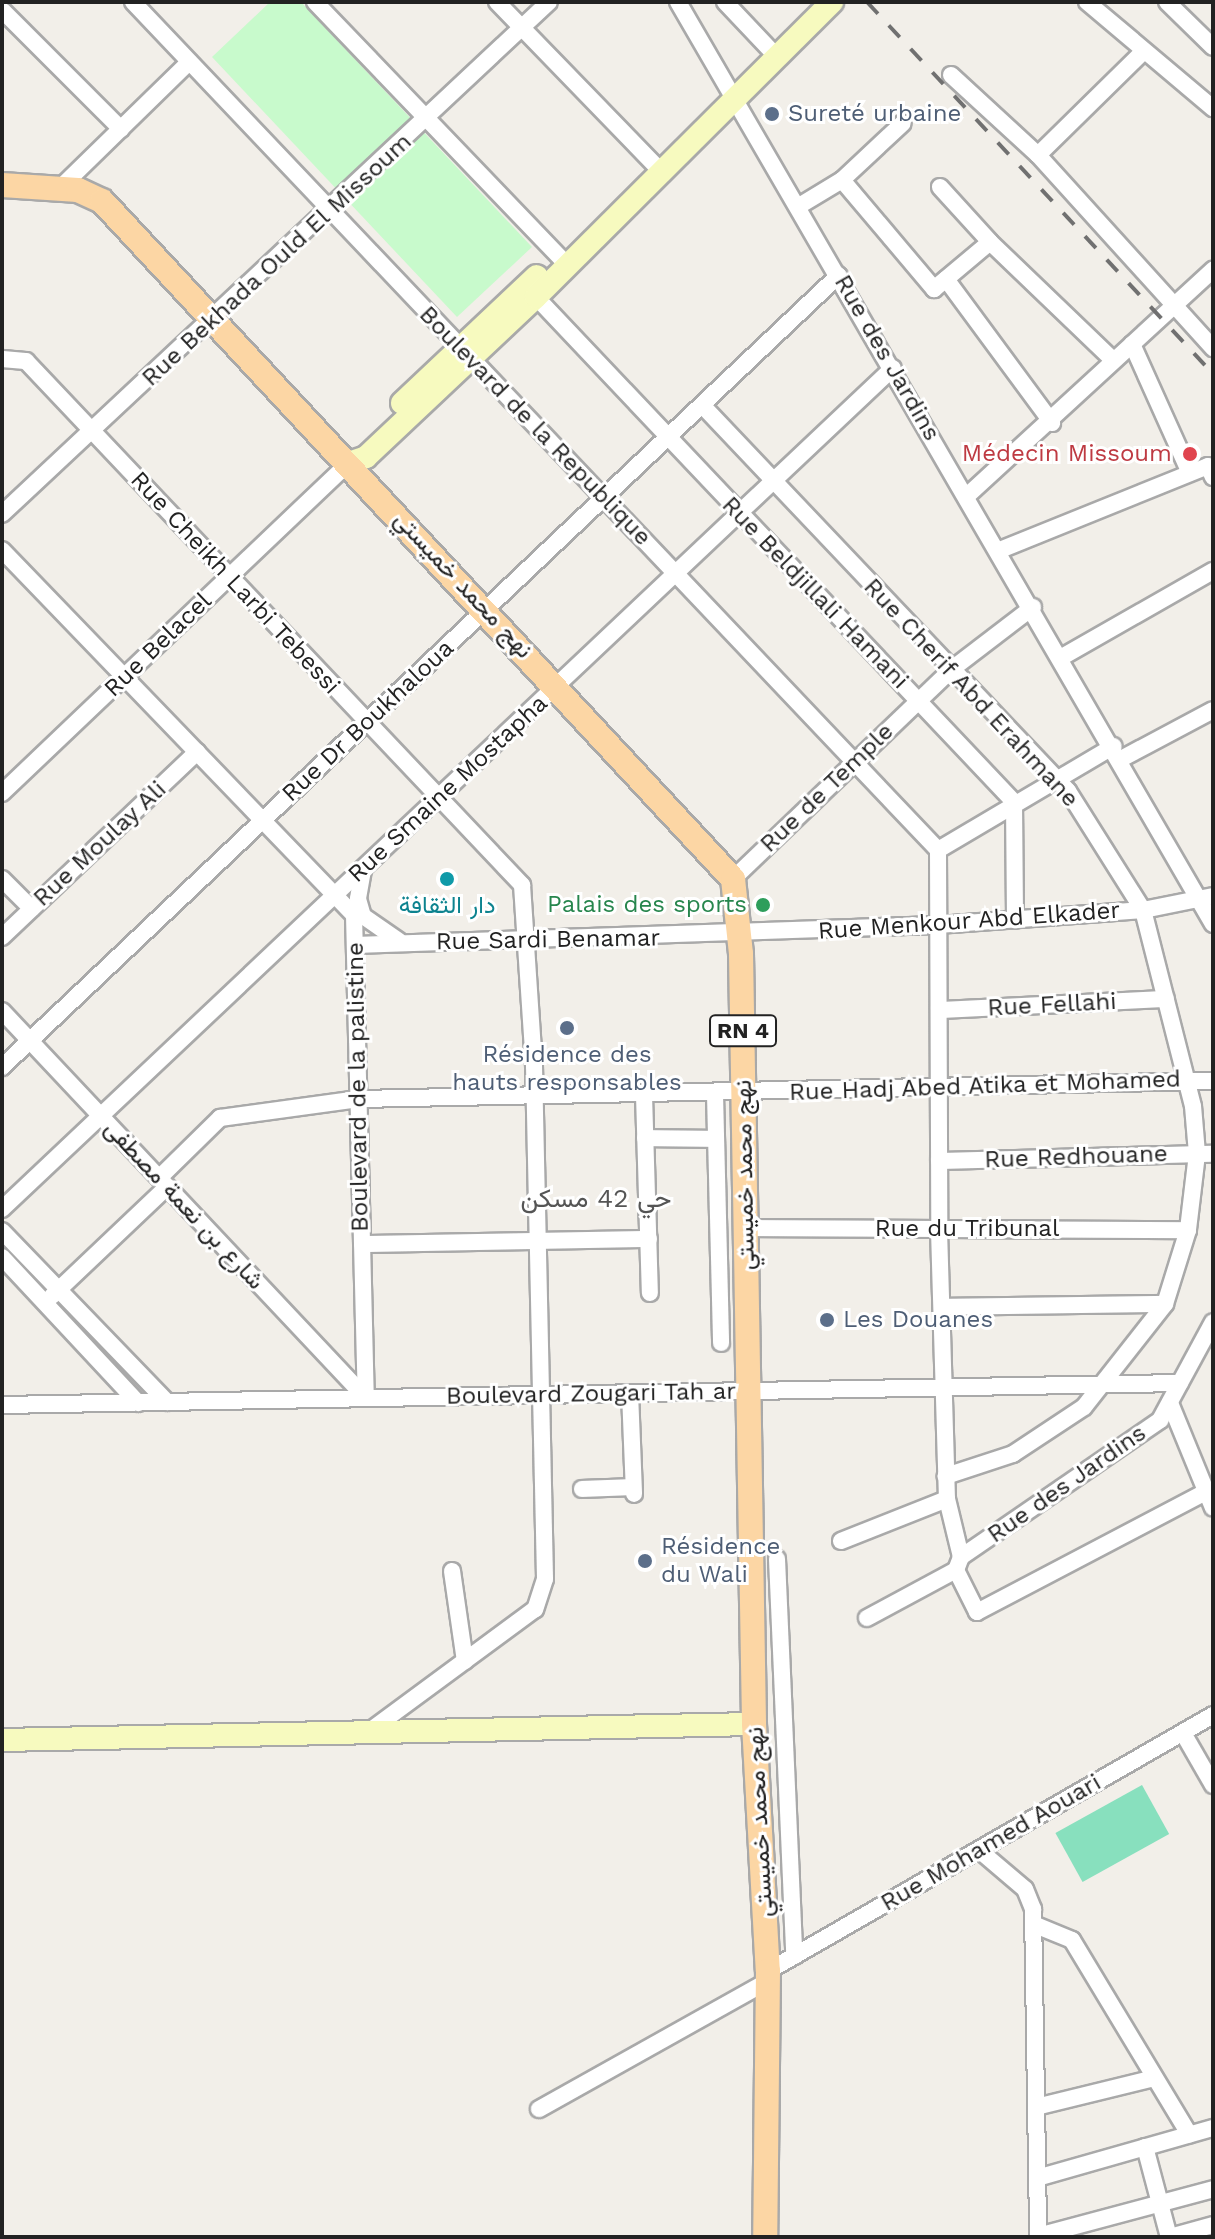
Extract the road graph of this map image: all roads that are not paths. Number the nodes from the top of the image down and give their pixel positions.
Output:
1 (15, 2) edge
2 (133, 2) edge
3 (315, 2) edge
4 (497, 2) edge
5 (549, 2) edge
6 (678, 2) edge
7 (725, 2) edge
8 (832, 2) edge
9 (1087, 2) edge
10 (1167, 2) edge
11 (2, 12) edge
12 (522, 28) junction
13 (1213, 47) edge
14 (1144, 51) junction
15 (776, 56) junction
16 (189, 62) junction
17 (951, 75) dead end
18 (734, 97) junction
19 (1213, 108) edge
20 (427, 119) junction
21 (903, 123) dead end
22 (121, 129) junction
23 (1038, 155) junction
24 (659, 169) junction
25 (842, 180) junction
26 (2, 185) edge
27 (940, 187) dead end
28 (59, 189) junction
29 (799, 206) junction
30 (325, 210) junction
31 (990, 242) junction
32 (564, 262) junction
33 (1213, 270) edge
34 (839, 275) junction
35 (946, 279) junction
36 (536, 297) junction
37 (1171, 303) junction
38 (212, 318) junction
39 (1132, 344) junction
40 (1213, 348) edge
41 (465, 353) junction
42 (2, 359) edge
43 (1113, 360) junction
44 (893, 368) junction
45 (702, 405) junction
46 (1052, 423) junction
47 (95, 435) junction
48 (667, 438) junction
49 (349, 463) junction
50 (1210, 472) edge
51 (1190, 473) junction
52 (774, 481) junction
53 (968, 495) junction
54 (604, 497) junction
55 (740, 513) junction
56 (2, 514) edge
57 (2, 550) edge
58 (1000, 550) junction
59 (1213, 571) edge
60 (676, 573) junction
61 (231, 575) junction
62 (1033, 607) junction
63 (486, 609) junction
64 (1062, 657) junction
65 (952, 669) junction
66 (125, 676) junction
67 (557, 685) junction
68 (918, 701) junction
69 (1213, 710) edge
70 (367, 722) junction
71 (197, 752) junction
72 (1118, 753) junction
73 (854, 761) junction
74 (1057, 778) junction
75 (2, 793) edge
76 (438, 798) junction
77 (1014, 802) junction
78 (263, 820) junction
79 (938, 850) junction
80 (366, 865) junction
81 (2, 879) edge
82 (733, 879) junction
83 (335, 895) junction
84 (1205, 898) edge
85 (32, 909) junction
86 (1143, 910) junction
87 (1015, 920) junction
88 (1213, 924) edge
89 (938, 925) junction
90 (740, 935) junction
91 (2, 937) edge
92 (527, 941) junction
93 (408, 943) junction
94 (355, 945) junction
95 (1166, 999) junction
96 (939, 1010) junction
97 (2, 1011) edge
98 (30, 1041) junction
99 (2, 1067) edge
100 (1186, 1080) junction
101 (1213, 1081) edge
102 (939, 1085) junction
103 (744, 1093) junction
104 (715, 1094) junction
105 (644, 1095) junction
106 (359, 1099) junction
107 (535, 1099) junction
108 (101, 1116) junction
109 (645, 1138) junction
110 (716, 1139) junction
111 (1205, 1154) edge
112 (939, 1161) junction
113 (163, 1182) junction
114 (2, 1209) edge
115 (746, 1228) junction
116 (939, 1230) junction
117 (1188, 1230) junction
118 (2, 1231) edge
119 (649, 1239) junction
120 (538, 1243) junction
121 (362, 1244) junction
122 (2, 1257) edge
123 (59, 1290) junction
124 (650, 1293) dead end
125 (45, 1303) junction
126 (1165, 1304) junction
127 (942, 1307) junction
128 (1213, 1322) edge
129 (721, 1343) dead end
130 (1213, 1355) edge
131 (1192, 1366) junction
132 (1180, 1383) junction
133 (1106, 1384) junction
134 (945, 1387) junction
135 (749, 1391) junction
136 (630, 1393) junction
137 (541, 1395) junction
138 (366, 1398) junction
139 (167, 1402) junction
140 (138, 1403) junction
141 (1170, 1403) junction
142 (2, 1405) edge
143 (946, 1476) junction
144 (582, 1489) dead end
145 (1209, 1490) edge
146 (947, 1499) junction
147 (841, 1541) dead end
148 (777, 1559) dead end
149 (958, 1563) junction
150 (452, 1571) dead end
151 (867, 1618) dead end
152 (465, 1661) junction
153 (1213, 1715) edge
154 (754, 1724) junction
155 (368, 1732) junction
156 (1183, 1733) junction
157 (2, 1740) edge
158 (1213, 1785) edge
159 (979, 1850) junction
160 (1033, 1924) junction
161 (794, 1956) junction
162 (768, 1976) junction
163 (1154, 2078) junction
164 (1036, 2107) junction
165 (539, 2109) dead end
166 (1213, 2128) edge
167 (1189, 2134) junction
168 (1145, 2147) junction
169 (1037, 2178) junction
170 (1213, 2189) edge
171 (1161, 2202) junction
172 (769, 2212) junction
173 (1213, 2225) edge
174 (765, 2237) edge
175 (774, 2237) edge
176 (1038, 2237) edge
177 (1170, 2237) edge

1 - 11 street
2 - 16 street, Boulevard de la Republique
3 - 20 street
4 - 12 street
5 - 12 street, Rue Bekhada Ould El Missoum
6 - 18 street, Rue des Jardins
7 - 15 street
8 - 15 street
9 - 14 street
10 - 13 street
11 - 22 street
12 - 20 street, Rue Bekhada Ould El Missoum
12 - 24 street
14 - 19 street
14 - 23 street
15 - 18 street
16 - 22 street
16 - 30 street, Boulevard de la Republique
17 - 23 street
18 - 24 street
18 - 29 street, Rue des Jardins
20 - 30 street, Rue Bekhada Ould El Missoum
20 - 32 street
21 - 25 street
22 - 28 street
23 - 37 street
24 - 32 street
25 - 29 street
25 - 35 street
26 - 28 main road, نهج محمد خميستي
27 - 31 street
28 - 38 main road, نهج محمد خميستي
29 - 34 street, Rue des Jardins
30 - 38 street, Rue Bekhada Ould El Missoum
30 - 41 street, Boulevard de la Republique
31 - 35 street
31 - 43 street
32 - 36 street
32 - 41 street
33 - 37 street
34 - 44 street, Rue des Jardins
34 - 45 street, Rue Dr Boukhaloua
35 - 46 street
36 - 41 street
36 - 48 street, Rue Beldjillali Hamani
37 - 39 street
37 - 40 street
38 - 47 street, Rue Bekhada Ould El Missoum
38 - 49 main road, نهج محمد خميستي
39 - 43 street
39 - 51 street
41 - 49 street
41 - 54 street, Boulevard de la Republique
42 - 47 street, Rue Cheikh Larbi Tebessi
43 - 46 street
44 - 52 street, Rue Smaine Mostapha
44 - 53 street, Rue des Jardins
45 - 48 street, Rue Dr Boukhaloua
45 - 52 street, Rue Cherif Abd Erahmane
46 - 53 street
47 - 56 street, Rue Bekhada Ould El Missoum
47 - 61 street, Rue Cheikh Larbi Tebessi
48 - 54 street, Rue Dr Boukhaloua
48 - 55 street, Rue Beldjillali Hamani
49 - 61 street, Rue Belacel
49 - 63 main road, نهج محمد خميستي
50 - 51 street
51 - 58 street
52 - 55 street, Rue Smaine Mostapha
52 - 65 street, Rue Cherif Abd Erahmane
53 - 58 street, Rue des Jardins
54 - 60 street, Boulevard de la Republique
54 - 63 street, Rue Dr Boukhaloua
55 - 60 street, Rue Smaine Mostapha
55 - 68 street, Rue Beldjillali Hamani
57 - 66 street, Boulevard de la palistine
58 - 62 street, Rue des Jardins
59 - 64 street
60 - 67 street, Rue Smaine Mostapha
60 - 73 street, Boulevard de la Republique
61 - 66 street, Rue Belacel
61 - 70 street, Rue Cheikh Larbi Tebessi
62 - 64 street, Rue des Jardins
62 - 65 street, Rue de Temple
63 - 67 main road, نهج محمد خميستي
63 - 70 street, Rue Dr Boukhaloua
64 - 72 street, Rue des Jardins
65 - 68 street, Rue de Temple
65 - 74 street, Rue Cherif Abd Erahmane
66 - 71 street, Boulevard de la palistine
66 - 75 street, Rue Belacel
67 - 76 street, Rue Smaine Mostapha
67 - 82 main road, نهج محمد خميستي
68 - 73 street, Rue de Temple
68 - 77 street, Rue Beldjillali Hamani
69 - 72 street
70 - 76 street, Rue Cheikh Larbi Tebessi
70 - 78 street, Rue Dr Boukhaloua
71 - 78 street, Boulevard de la palistine
71 - 85 street, Rue Moulay Ali
72 - 74 street
72 - 84 street, Rue des Jardins
73 - 79 street, Boulevard de la Republique
73 - 82 street, Rue de Temple
74 - 77 street
74 - 86 street, Rue Cherif Abd Erahmane
76 - 80 street, Rue Smaine Mostapha
76 - 92 street, Rue Cheikh Larbi Tebessi
77 - 79 street
77 - 87 street
78 - 83 street, Boulevard de la palistine
78 - 98 street, Rue Dr Boukhaloua
79 - 89 street
80 - 83 street, Rue Smaine Mostapha
80 - 93 street
81 - 85 street
82 - 90 main road, نهج محمد خميستي / RN 4
83 - 94 street, Boulevard de la palistine
83 - 108 street, Rue Smaine Mostapha
84 - 86 street, Rue Menkour Abd Elkader
84 - 88 street, Rue des Jardins
85 - 91 street, Rue Moulay Ali
86 - 87 street, Rue Menkour Abd Elkader
86 - 95 street, Rue Cherif Abd Erahmane
87 - 89 street, Rue Menkour Abd Elkader
89 - 90 street, Rue Menkour Abd Elkader
89 - 96 street
90 - 92 street, Rue Sardi Benamar
90 - 103 main road, نهج محمد خميستي / RN 4
92 - 93 street, Rue Sardi Benamar
92 - 107 street, Rue Cheikh Larbi Tebessi
93 - 94 street, Rue Sardi Benamar
94 - 106 street, Boulevard de la palistine
95 - 96 street, Rue Fellahi
95 - 100 street, Rue Cherif Abd Erahmane
96 - 102 street
97 - 98 street, شارع بن نعمة مصطفى
98 - 99 street, Rue Dr Boukhaloua
98 - 108 street, شارع بن نعمة مصطفى
100 - 101 street, Rue Hadj Abed Atika et Mohamed
100 - 102 street, Rue Hadj Abed Atika et Mohamed
100 - 111 street, Rue Cherif Abd Erahmane
102 - 103 street, Rue Hadj Abed Atika et Mohamed
102 - 112 street
103 - 104 street, Rue Hadj Abed Atika et Mohamed
103 - 115 main road, نهج محمد خميستي / RN 4
104 - 105 street, Rue Hadj Abed Atika et Mohamed
104 - 110 street
105 - 107 street, Rue Hadj Abed Atika et Mohamed
105 - 109 street
106 - 107 street, Rue Hadj Abed Atika et Mohamed
106 - 113 street, Rue Hadj Abed Atika et Mohamed
106 - 121 street, Boulevard de la palistine
107 - 120 street, Rue Cheikh Larbi Tebessi
108 - 113 street, شارع بن نعمة مصطفى
108 - 114 street, Rue Smaine Mostapha
109 - 110 street
109 - 119 street
110 - 129 street
111 - 112 street, Rue Redhouane
111 - 117 street, Rue Cherif Abd Erahmane
112 - 116 street
113 - 123 street, Rue Hadj Abed Atika et Mohamed
113 - 138 street, شارع بن نعمة مصطفى
115 - 116 street, Rue du Tribunal
115 - 135 main road, نهج محمد خميستي / RN 4
116 - 117 street, Rue du Tribunal
116 - 127 street
117 - 126 street, Rue Cherif Abd Erahmane
118 - 123 street
119 - 120 street
119 - 124 street
120 - 121 street
120 - 137 street, Rue Cheikh Larbi Tebessi
121 - 138 street, Boulevard de la palistine
122 - 125 street
123 - 125 street, Rue Hadj Abed Atika et Mohamed
123 - 139 street
125 - 140 street
126 - 127 street
126 - 133 street, Rue Cherif Abd Erahmane
127 - 134 street
128 - 131 street, Rue des Jardins
130 - 131 street
131 - 132 street, Rue des Jardins
132 - 133 street, Boulevard Zougari Tah ar
132 - 141 street, Rue des Jardins
133 - 134 street, Boulevard Zougari Tah ar
133 - 143 street, Rue Cherif Abd Erahmane
134 - 135 street, Boulevard Zougari Tah ar
134 - 143 street
135 - 136 street, Boulevard Zougari Tah ar
135 - 154 main road, نهج محمد خميستي / RN 4
136 - 137 street, Boulevard Zougari Tah ar
136 - 144 street
137 - 138 street, Boulevard Zougari Tah ar
137 - 152 street, Rue Cheikh Larbi Tebessi
138 - 139 street, Boulevard Zougari Tah ar
139 - 140 street, Boulevard Zougari Tah ar
140 - 142 street, Boulevard Zougari Tah ar
141 - 145 street
141 - 149 street, Rue des Jardins
143 - 146 street
145 - 149 street
146 - 147 street
146 - 149 street
148 - 161 street
149 - 151 street, Rue des Jardins
150 - 152 street
152 - 155 street, Rue Cheikh Larbi Tebessi
153 - 156 street, Rue Mohamed Aouari
154 - 155 street
154 - 162 main road, نهج محمد خميستي / RN 4
155 - 157 street
156 - 158 street
156 - 159 street, Rue Mohamed Aouari
159 - 160 street
159 - 161 street, Rue Mohamed Aouari
160 - 163 street
160 - 164 street
161 - 162 street, Rue Mohamed Aouari
162 - 165 street, Rue Mohamed Aouari
162 - 172 main road, نهج محمد خميستي / RN 4
163 - 164 street
163 - 167 street
164 - 169 street
166 - 167 street
167 - 168 street
168 - 169 street
168 - 171 street
169 - 176 street
170 - 171 street
171 - 176 street
171 - 177 street
172 - 174 main road, RN 4
172 - 175 main road, RN 4
173 - 177 street

